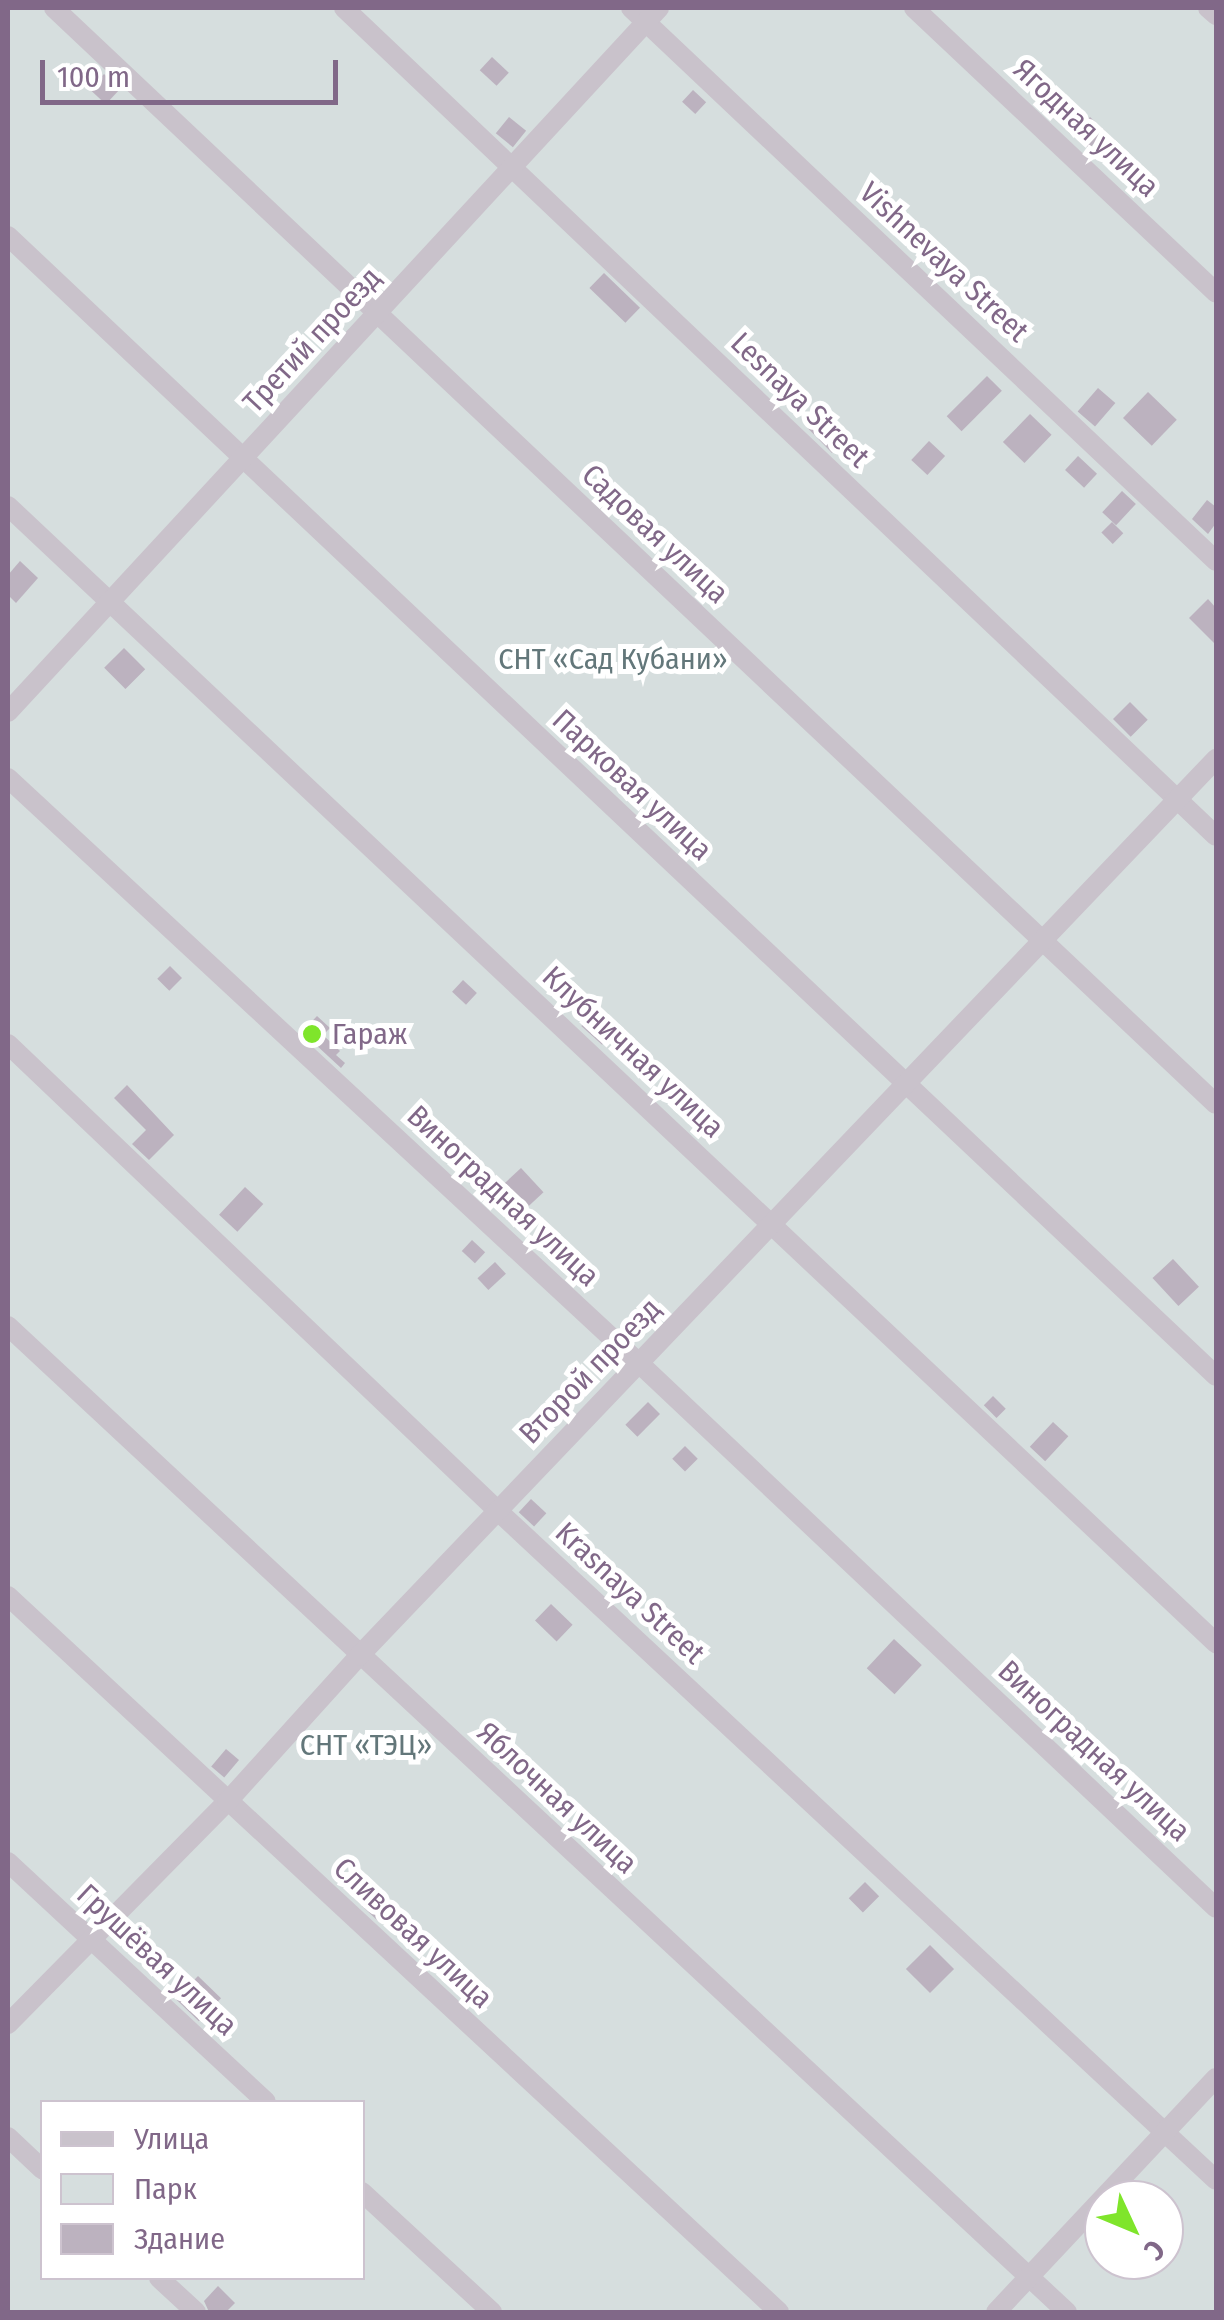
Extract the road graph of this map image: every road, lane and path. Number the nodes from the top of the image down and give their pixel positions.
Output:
1 (54, 8) edge
2 (344, 8) edge
3 (914, 8) edge
4 (1208, 8) edge
5 (646, 12) edge
6 (1216, 16) edge
7 (511, 167) junction
8 (8, 236) edge
9 (1216, 293) edge
10 (378, 314) junction
11 (242, 459) junction
12 (8, 506) edge
13 (1216, 561) edge
14 (110, 604) junction
15 (8, 712) edge
16 (1216, 759) edge
17 (8, 778) edge
18 (1178, 800) junction
19 (1216, 836) edge
20 (1044, 942) junction
21 (8, 1044) edge
22 (907, 1085) junction
23 (1216, 1104) edge
24 (772, 1222) junction
25 (8, 1326) edge
26 (640, 1364) junction
27 (1216, 1376) edge
28 (498, 1512) junction
29 (8, 1596) edge
30 (1216, 1643) edge
31 (359, 1656) junction
32 (227, 1802) junction
33 (8, 1862) edge
34 (1216, 1908) edge
35 (91, 1940) junction
36 (8, 2024) edge
37 (1216, 2078) edge
38 (264, 2100) edge
39 (1166, 2132) junction
40 (8, 2137) edge
41 (40, 2168) edge
42 (1216, 2180) edge
43 (365, 2195) edge
44 (1030, 2277) junction
45 (161, 2280) edge
46 (196, 2312) edge
47 (492, 2312) edge
48 (779, 2312) edge
49 (996, 2312) edge
50 (1067, 2312) edge

1 - 10 street, Садовая улица
2 - 7 street, Lesnaya Street
3 - 9 street, Ягодная улица
4 - 6 street
5 - 7 street, Третий проезд
5 - 13 street, Vishnevaya Street
7 - 10 street, Третий проезд
7 - 18 street, Lesnaya Street
8 - 11 street, Парковая улица
10 - 11 street, Третий проезд
10 - 20 street, Садовая улица
11 - 14 street, Третий проезд
11 - 22 street, Парковая улица
12 - 14 street, Клубничная улица
14 - 15 street, Третий проезд
14 - 24 street, Клубничная улица
16 - 18 street, Второй проезд
17 - 26 street, Виноградная улица
18 - 19 street, Lesnaya Street
18 - 20 street, Второй проезд
20 - 22 street, Второй проезд
20 - 23 street, Садовая улица
21 - 28 street, Krasnaya Street
22 - 24 street, Второй проезд
22 - 27 street, Парковая улица
24 - 26 street, Второй проезд
24 - 30 street, Клубничная улица
25 - 31 street, Яблочная улица
26 - 28 street, Второй проезд
26 - 34 street, Виноградная улица
28 - 31 street, Второй проезд
28 - 39 street, Krasnaya Street
29 - 32 street, Сливовая улица
31 - 32 street, Второй проезд
31 - 44 street, Яблочная улица
32 - 35 street, Второй проезд
32 - 48 street, Сливовая улица
33 - 35 street, Грушёвая улица
35 - 36 street, Второй проезд
35 - 38 street, Грушёвая улица
37 - 39 street
39 - 42 street, Krasnaya Street
39 - 44 street
40 - 41 street
43 - 47 street
44 - 49 street
44 - 50 street, Яблочная улица
45 - 46 street

